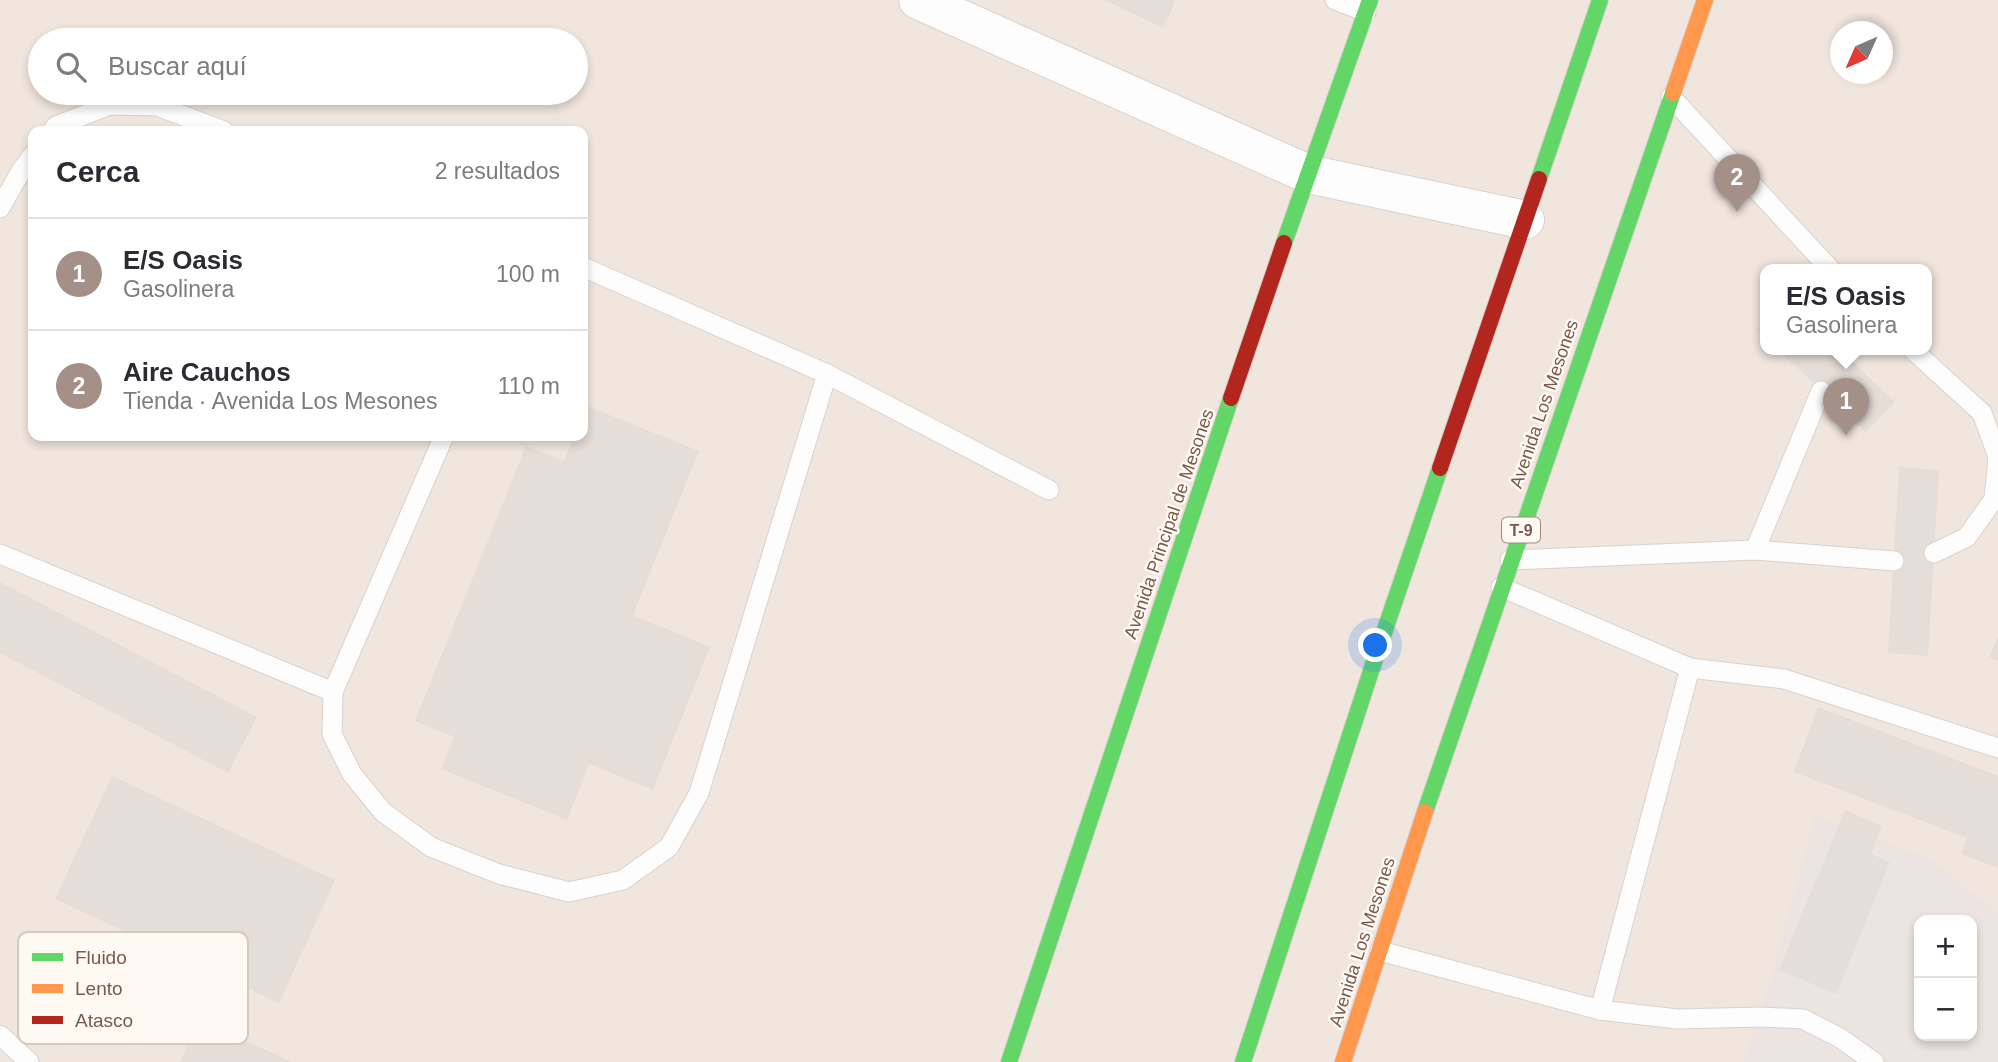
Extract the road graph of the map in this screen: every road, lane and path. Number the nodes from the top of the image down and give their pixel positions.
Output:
1 (918, 0) edge
2 (1335, 0) edge
3 (1600, 0) edge
4 (1705, 0) edge
5 (1368, 6) edge
6 (1671, 97) junction
7 (110, 105) edge
8 (110, 105) edge
9 (56, 126) edge
10 (211, 126) edge
11 (28, 162) edge
12 (1308, 173) junction
13 (0, 208) edge
14 (1525, 220) junction
15 (1825, 264) edge
16 (588, 269) edge
17 (1918, 355) edge
18 (827, 374) junction
19 (1821, 391) dead end
20 (442, 441) edge
21 (1049, 489) dead end
22 (1755, 550) junction
23 (1934, 553) dead end
24 (0, 554) edge
25 (1510, 560) junction
26 (1894, 561) dead end
27 (1501, 587) junction
28 (1690, 668) junction
29 (333, 692) junction
30 (1998, 748) edge
31 (1380, 951) junction
32 (1600, 1010) junction
33 (0, 1035) edge
34 (29, 1062) edge
35 (1009, 1062) edge
36 (1243, 1062) edge
37 (1343, 1062) edge
38 (1874, 1062) edge

1 - 12 street
2 - 5 lane
3 - 14 main road
4 - 6 main road, Avenida Los Mesones / T-9
5 - 12 main road, Avenida Principal de Mesones
6 - 15 lane
6 - 25 main road, Avenida Los Mesones / T-9
7 - 9 lane
8 - 10 lane
11 - 13 lane
12 - 14 street
12 - 35 main road, Avenida Principal de Mesones
14 - 36 main road
16 - 18 lane
17 - 23 lane
18 - 21 lane
18 - 29 lane
19 - 22 lane
20 - 29 lane
22 - 25 lane
22 - 26 lane
24 - 29 lane
25 - 27 main road, Avenida Los Mesones / T-9
27 - 28 lane
27 - 31 main road, Avenida Los Mesones / T-9
28 - 30 lane
28 - 32 lane
31 - 32 lane
31 - 37 main road, Avenida Los Mesones / T-9
32 - 38 lane
33 - 34 lane

